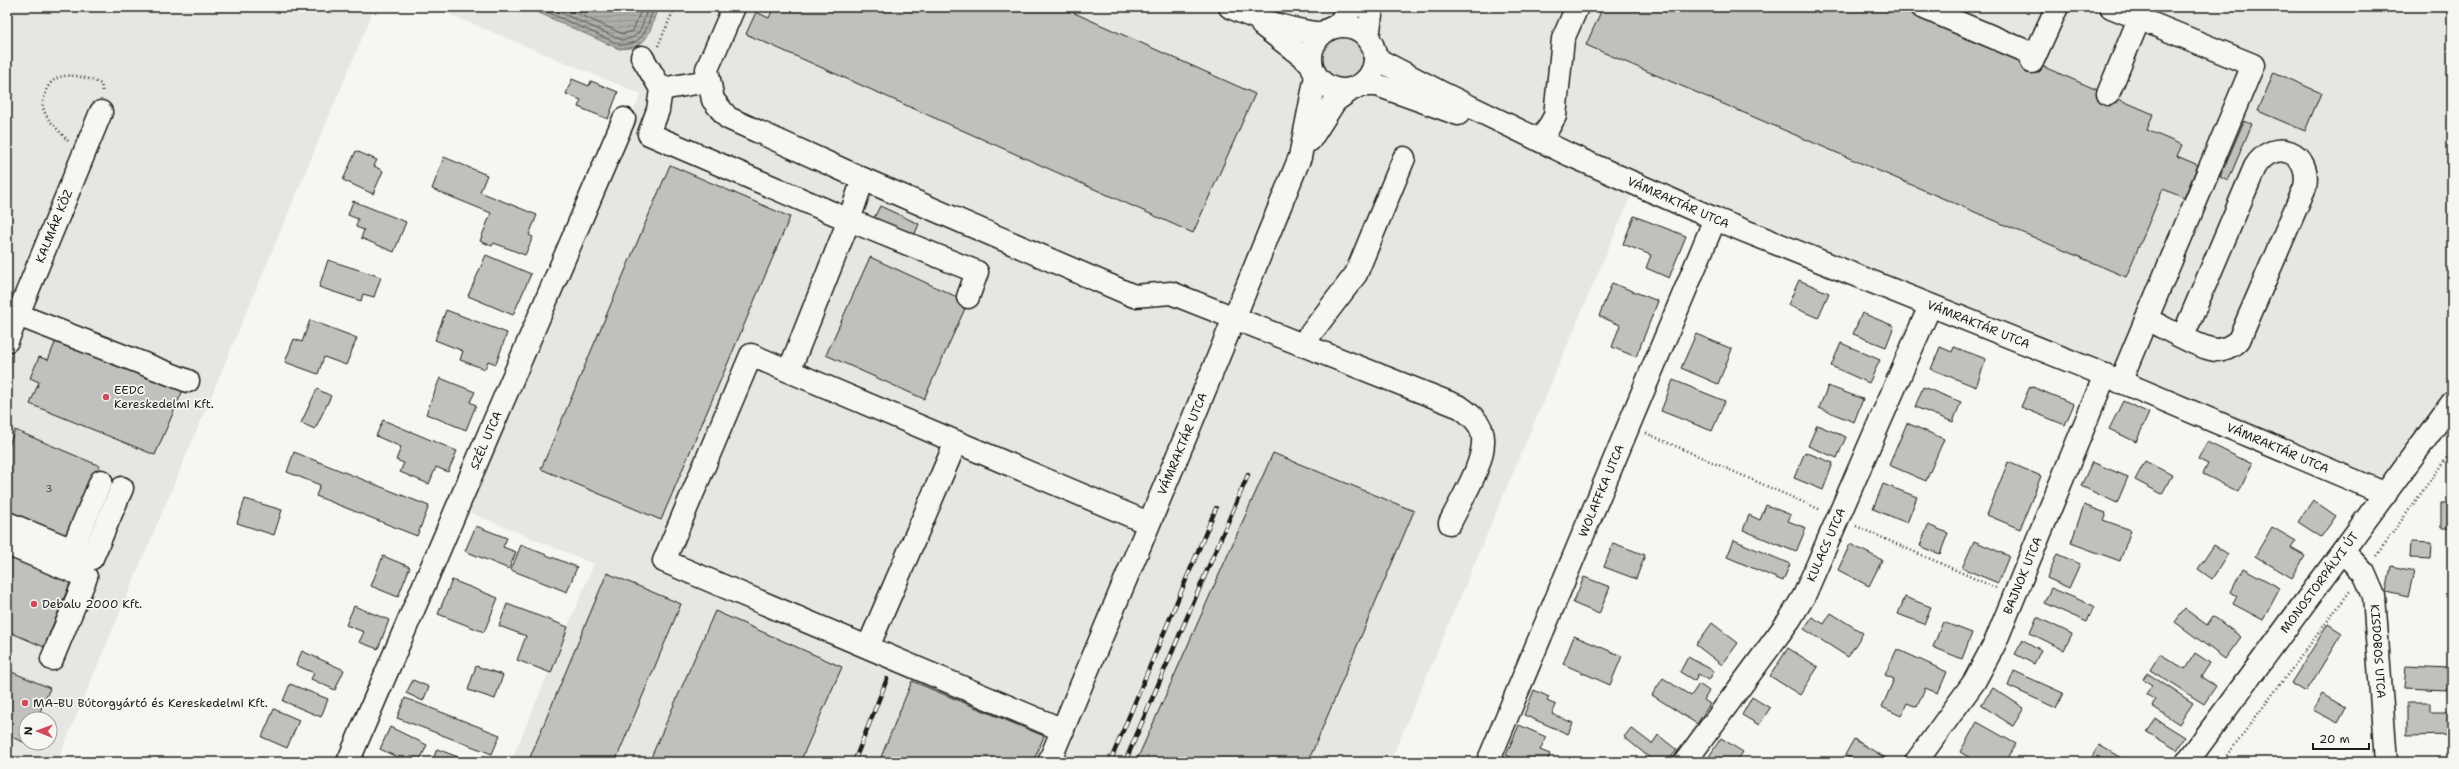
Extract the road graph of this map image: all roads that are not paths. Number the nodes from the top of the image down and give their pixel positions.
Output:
1 (734, 7) edge
2 (1230, 7) edge
3 (1354, 7) edge
4 (1372, 7) edge
5 (1577, 7) edge
6 (1922, 7) edge
7 (2056, 7) edge
8 (2111, 7) edge
9 (1250, 17) junction
10 (2139, 18) junction
11 (1328, 30) junction
12 (1372, 48) junction
13 (645, 63) road end
14 (1313, 70) junction
15 (708, 81) junction
16 (1357, 87) junction
17 (661, 89) junction
18 (2108, 94) dead end
19 (101, 112) road end
20 (624, 120) dead end
21 (1541, 141) junction
22 (1570, 155) junction
23 (1300, 157) junction
24 (1404, 158) dead end
25 (863, 179) junction
26 (1715, 219) junction
27 (849, 220) junction
28 (968, 296) dead end
29 (1930, 306) junction
30 (18, 315) junction
31 (1234, 319) junction
32 (2146, 319) junction
33 (2183, 336) junction
34 (7, 341) edge
35 (1302, 345) junction
36 (789, 371) junction
37 (2112, 378) junction
38 (188, 381) dead end
39 (2452, 403) edge
40 (956, 442) junction
41 (101, 481) dead end
42 (122, 488) dead end
43 (2386, 494) junction
44 (7, 523) edge
45 (1148, 523) junction
46 (1450, 523) dead end
47 (7, 544) edge
48 (72, 550) junction
49 (2343, 551) junction
50 (89, 568) junction
51 (868, 648) junction
52 (52, 659) dead end
53 (1063, 730) junction
54 (348, 762) edge
55 (1049, 762) edge
56 (1488, 762) edge
57 (1685, 762) edge
58 (1916, 762) edge
59 (2188, 762) edge
60 (2386, 762) edge

1 - 15 street
2 - 9 street
3 - 11 street
4 - 12 street
5 - 21 street
6 - 7 street
8 - 10 street
9 - 11 street
9 - 14 street
10 - 18 street
10 - 32 street, BAJNOK UTCA
11 - 12 street
11 - 14 street
12 - 16 street
12 - 21 street, VÁMRAKTÁR UTCA
13 - 17 street
14 - 16 street
14 - 23 street, VÁMRAKTÁR UTCA
15 - 17 street
15 - 25 street
16 - 22 street, VÁMRAKTÁR UTCA
16 - 23 street, VÁMRAKTÁR UTCA
17 - 27 street
19 - 30 street, KALMÁR KÖZ
20 - 54 street, SZÉL UTCA
21 - 22 street, VÁMRAKTÁR UTCA
22 - 26 street, VÁMRAKTÁR UTCA
23 - 31 street, VÁMRAKTÁR UTCA
24 - 35 street
25 - 27 street
25 - 31 street
26 - 29 street, VÁMRAKTÁR UTCA
26 - 56 street, WOLAFFKA UTCA
27 - 28 street
27 - 36 street
29 - 37 street, VÁMRAKTÁR UTCA
29 - 57 street, KULACS UTCA
30 - 34 street, KALMÁR KÖZ
30 - 38 street
31 - 35 street
31 - 45 street, VÁMRAKTÁR UTCA
32 - 33 street
32 - 37 street, BAJNOK UTCA
33 - 33 street
35 - 46 street
36 - 40 street
36 - 51 street
37 - 43 street, VÁMRAKTÁR UTCA
37 - 58 street, BAJNOK UTCA
39 - 43 street, MONOSTORPÁLYI ÚT
40 - 45 street
40 - 51 street
41 - 48 street
42 - 50 street
43 - 49 street, MONOSTORPÁLYI ÚT
44 - 48 street
45 - 53 street, VÁMRAKTÁR UTCA
47 - 50 street
48 - 50 street
49 - 59 street, MONOSTORPÁLYI ÚT
49 - 60 street, KISDOBOS UTCA
50 - 52 street
51 - 53 street
53 - 55 street, VÁMRAKTÁR UTCA

